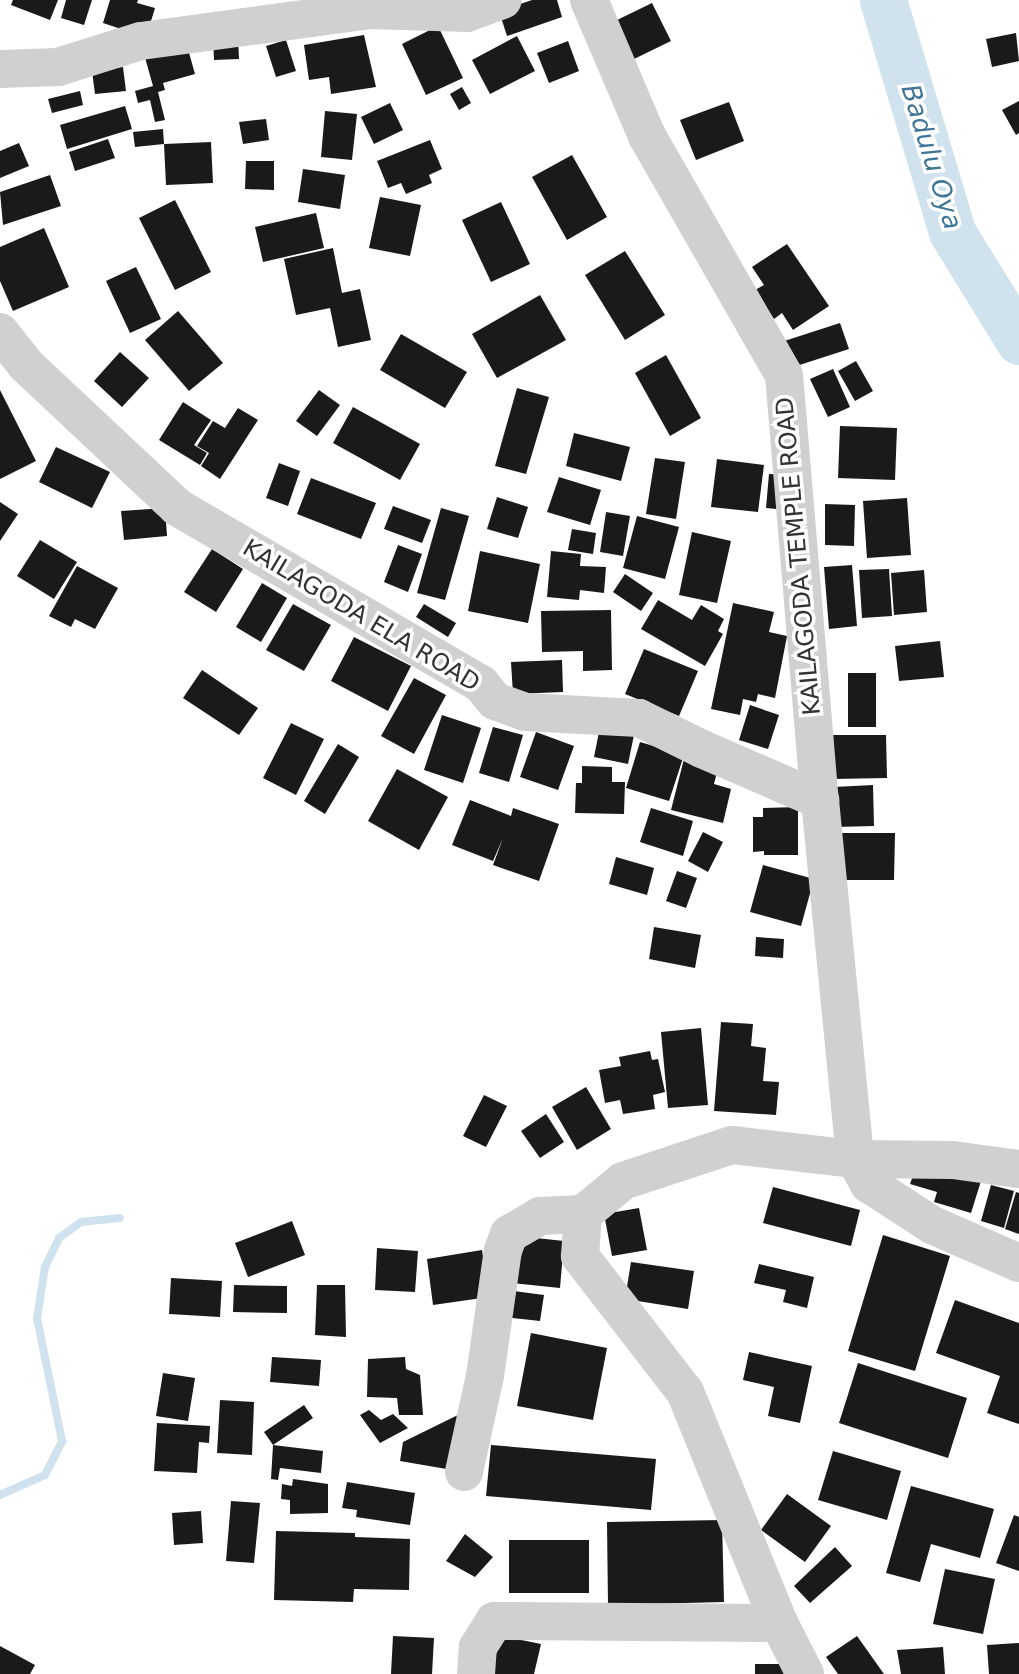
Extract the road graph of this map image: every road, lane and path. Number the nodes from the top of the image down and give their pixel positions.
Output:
1 (503, 0) edge
2 (589, 0) edge
3 (0, 69) edge
4 (0, 332) edge
5 (820, 800) junction
6 (855, 1159) junction
7 (1019, 1169) edge
8 (583, 1214) junction
9 (1019, 1263) edge
10 (464, 1472) dead end
11 (779, 1623) junction
12 (476, 1674) edge
13 (805, 1674) edge

1 - 3 street
2 - 5 street, KAILAGODA TEMPLE ROAD
4 - 5 street, KAILAGODA ELA ROAD
5 - 6 street, KAILAGODA TEMPLE ROAD
6 - 7 street
6 - 8 street
6 - 9 street
8 - 10 street
8 - 11 street
11 - 12 street
11 - 13 street

